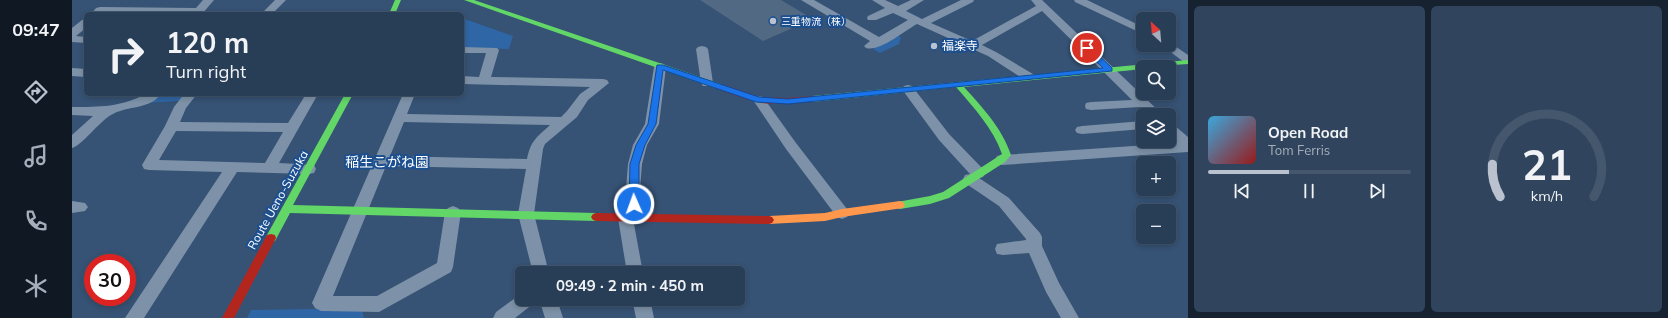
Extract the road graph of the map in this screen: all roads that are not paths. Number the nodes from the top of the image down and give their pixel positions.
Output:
1 (209, 0) edge
2 (281, 0) edge
3 (398, 0) edge
4 (467, 0) edge
5 (806, 0) edge
6 (877, 0) edge
7 (919, 0) edge
8 (969, 0) edge
9 (1079, 0) edge
10 (1040, 3) edge
11 (895, 10) junction
12 (98, 12) edge
13 (165, 12) edge
14 (198, 12) edge
15 (268, 12) edge
16 (393, 12) edge
17 (872, 18) dead end
18 (919, 21) junction
19 (84, 24) edge
20 (1136, 28) edge
21 (72, 34) edge
22 (72, 40) edge
23 (84, 40) edge
24 (974, 45) junction
25 (702, 49) dead end
26 (464, 50) edge
27 (1176, 52) edge
28 (1188, 61) edge
29 (660, 67) junction
30 (1109, 70) junction
31 (72, 72) edge
32 (84, 72) edge
33 (1029, 77) junction
34 (464, 80) edge
35 (484, 81) junction
36 (706, 83) junction
37 (958, 85) junction
38 (908, 89) junction
39 (153, 96) edge
40 (189, 96) edge
41 (311, 96) edge
42 (347, 96) edge
43 (408, 96) edge
44 (759, 100) junction
45 (1143, 103) junction
46 (1091, 106) dead end
47 (1148, 108) edge
48 (110, 109) junction
49 (72, 111) edge
50 (399, 118) junction
51 (564, 121) junction
52 (172, 126) junction
53 (1136, 126) edge
54 (292, 128) junction
55 (1082, 130) dead end
56 (1176, 135) edge
57 (72, 143) edge
58 (1188, 146) edge
59 (1002, 160) junction
60 (381, 161) junction
61 (533, 164) junction
62 (232, 167) junction
63 (269, 168) junction
64 (309, 169) junction
65 (974, 176) junction
66 (287, 209) junction
67 (360, 210) junction
68 (453, 212) junction
69 (842, 213) junction
70 (526, 214) junction
71 (631, 218) junction
72 (1034, 246) junction
73 (1003, 248) dead end
74 (539, 266) edge
75 (634, 266) edge
76 (518, 306) edge
77 (550, 306) edge
78 (642, 306) edge
79 (134, 318) edge
80 (228, 318) edge
81 (502, 318) edge
82 (554, 318) edge
83 (645, 318) edge
84 (1070, 318) edge

1 - 14 street
2 - 15 street
3 - 16 street
4 - 29 street
5 - 18 street
6 - 11 street
7 - 11 street
8 - 18 street
9 - 20 street
10 - 24 street
10 - 30 street
11 - 17 street
11 - 18 street
12 - 13 street
18 - 24 street
19 - 21 street
22 - 23 street
24 - 33 street
25 - 36 street
26 - 35 street
27 - 28 street
28 - 30 street
29 - 36 street
29 - 71 street
30 - 33 street
30 - 45 street
31 - 32 street
33 - 37 street
34 - 35 street
35 - 51 street
36 - 44 street
37 - 38 street
37 - 59 street
38 - 44 street
38 - 65 street
39 - 48 street
40 - 52 street
41 - 54 street
42 - 64 street, Route Ueno-Suzuka
43 - 50 street
44 - 69 street
45 - 46 street
45 - 47 street
48 - 49 street
48 - 57 street
50 - 51 street
50 - 60 street
51 - 61 street
52 - 54 street
52 - 62 street
53 - 55 street
54 - 63 street
56 - 58 street
58 - 59 street
59 - 65 street
60 - 61 street
60 - 67 street
61 - 70 street
62 - 63 street
62 - 79 street
63 - 64 street
64 - 66 street, Route Ueno-Suzuka
65 - 69 street
65 - 72 street
66 - 67 street
66 - 80 street, Route Ueno-Suzuka
67 - 68 street
67 - 68 street
68 - 70 street
69 - 71 street
70 - 71 street
70 - 74 street
71 - 75 street
72 - 73 street
72 - 84 street
76 - 81 street
77 - 82 street
78 - 83 street

